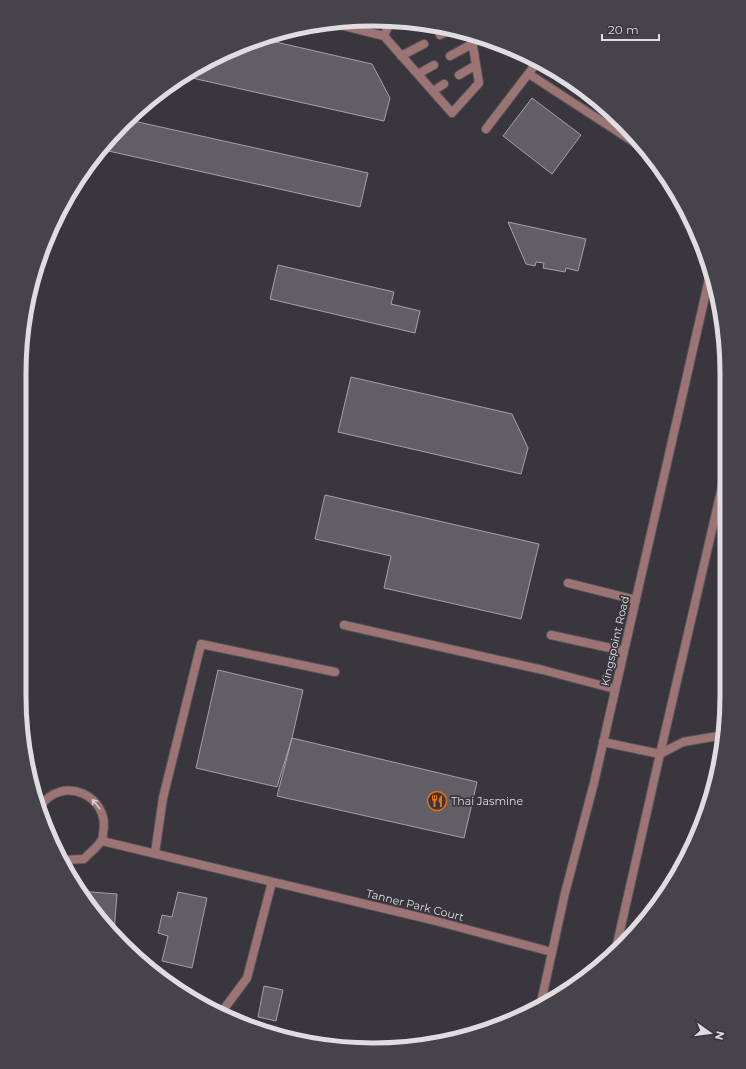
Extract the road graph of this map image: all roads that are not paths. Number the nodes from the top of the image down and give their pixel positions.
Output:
1 (349, 27) edge
2 (388, 27) edge
3 (443, 33) edge
4 (440, 35) dead end
5 (384, 36) junction
6 (472, 40) edge
7 (424, 44) dead end
8 (472, 44) junction
9 (402, 56) junction
10 (450, 56) dead end
11 (434, 66) dead end
12 (476, 66) junction
13 (534, 66) edge
14 (418, 74) junction
15 (529, 74) junction
16 (460, 75) dead end
17 (444, 84) dead end
18 (432, 91) junction
19 (486, 129) dead end
20 (628, 138) edge
21 (709, 285) edge
22 (720, 496) edge
23 (568, 583) dead end
24 (636, 600) junction
25 (344, 625) dead end
26 (552, 635) dead end
27 (624, 651) junction
28 (335, 672) dead end
29 (615, 689) junction
30 (717, 736) edge
31 (603, 742) junction
32 (660, 754) junction
33 (43, 803) edge
34 (102, 841) junction
35 (156, 854) junction
36 (67, 860) edge
37 (272, 882) junction
38 (618, 941) edge
39 (552, 952) junction
40 (542, 999) edge
41 (224, 1009) edge

1 - 5 street
2 - 5 street
3 - 4 street
5 - 9 street
6 - 8 street
7 - 9 street
8 - 10 street
8 - 12 street
9 - 14 street
11 - 14 street
12 - 16 street
12 - 18 street
13 - 15 street
14 - 18 street
15 - 19 street
15 - 20 street
17 - 18 street
21 - 24 street, Kingspoint Road
22 - 32 street
23 - 24 street
24 - 27 street, Kingspoint Road
25 - 29 street
26 - 27 street
27 - 29 street, Kingspoint Road
28 - 35 street
29 - 31 street, Kingspoint Road
30 - 32 street
31 - 32 street
31 - 39 street, Kingspoint Road
32 - 38 street
34 -> 33 street
34 - 35 street, Tanner Park Court
34 - 36 street
35 - 37 street, Tanner Park Court
37 - 39 street, Tanner Park Court
37 - 41 street
39 - 40 street, Kingspoint Road

